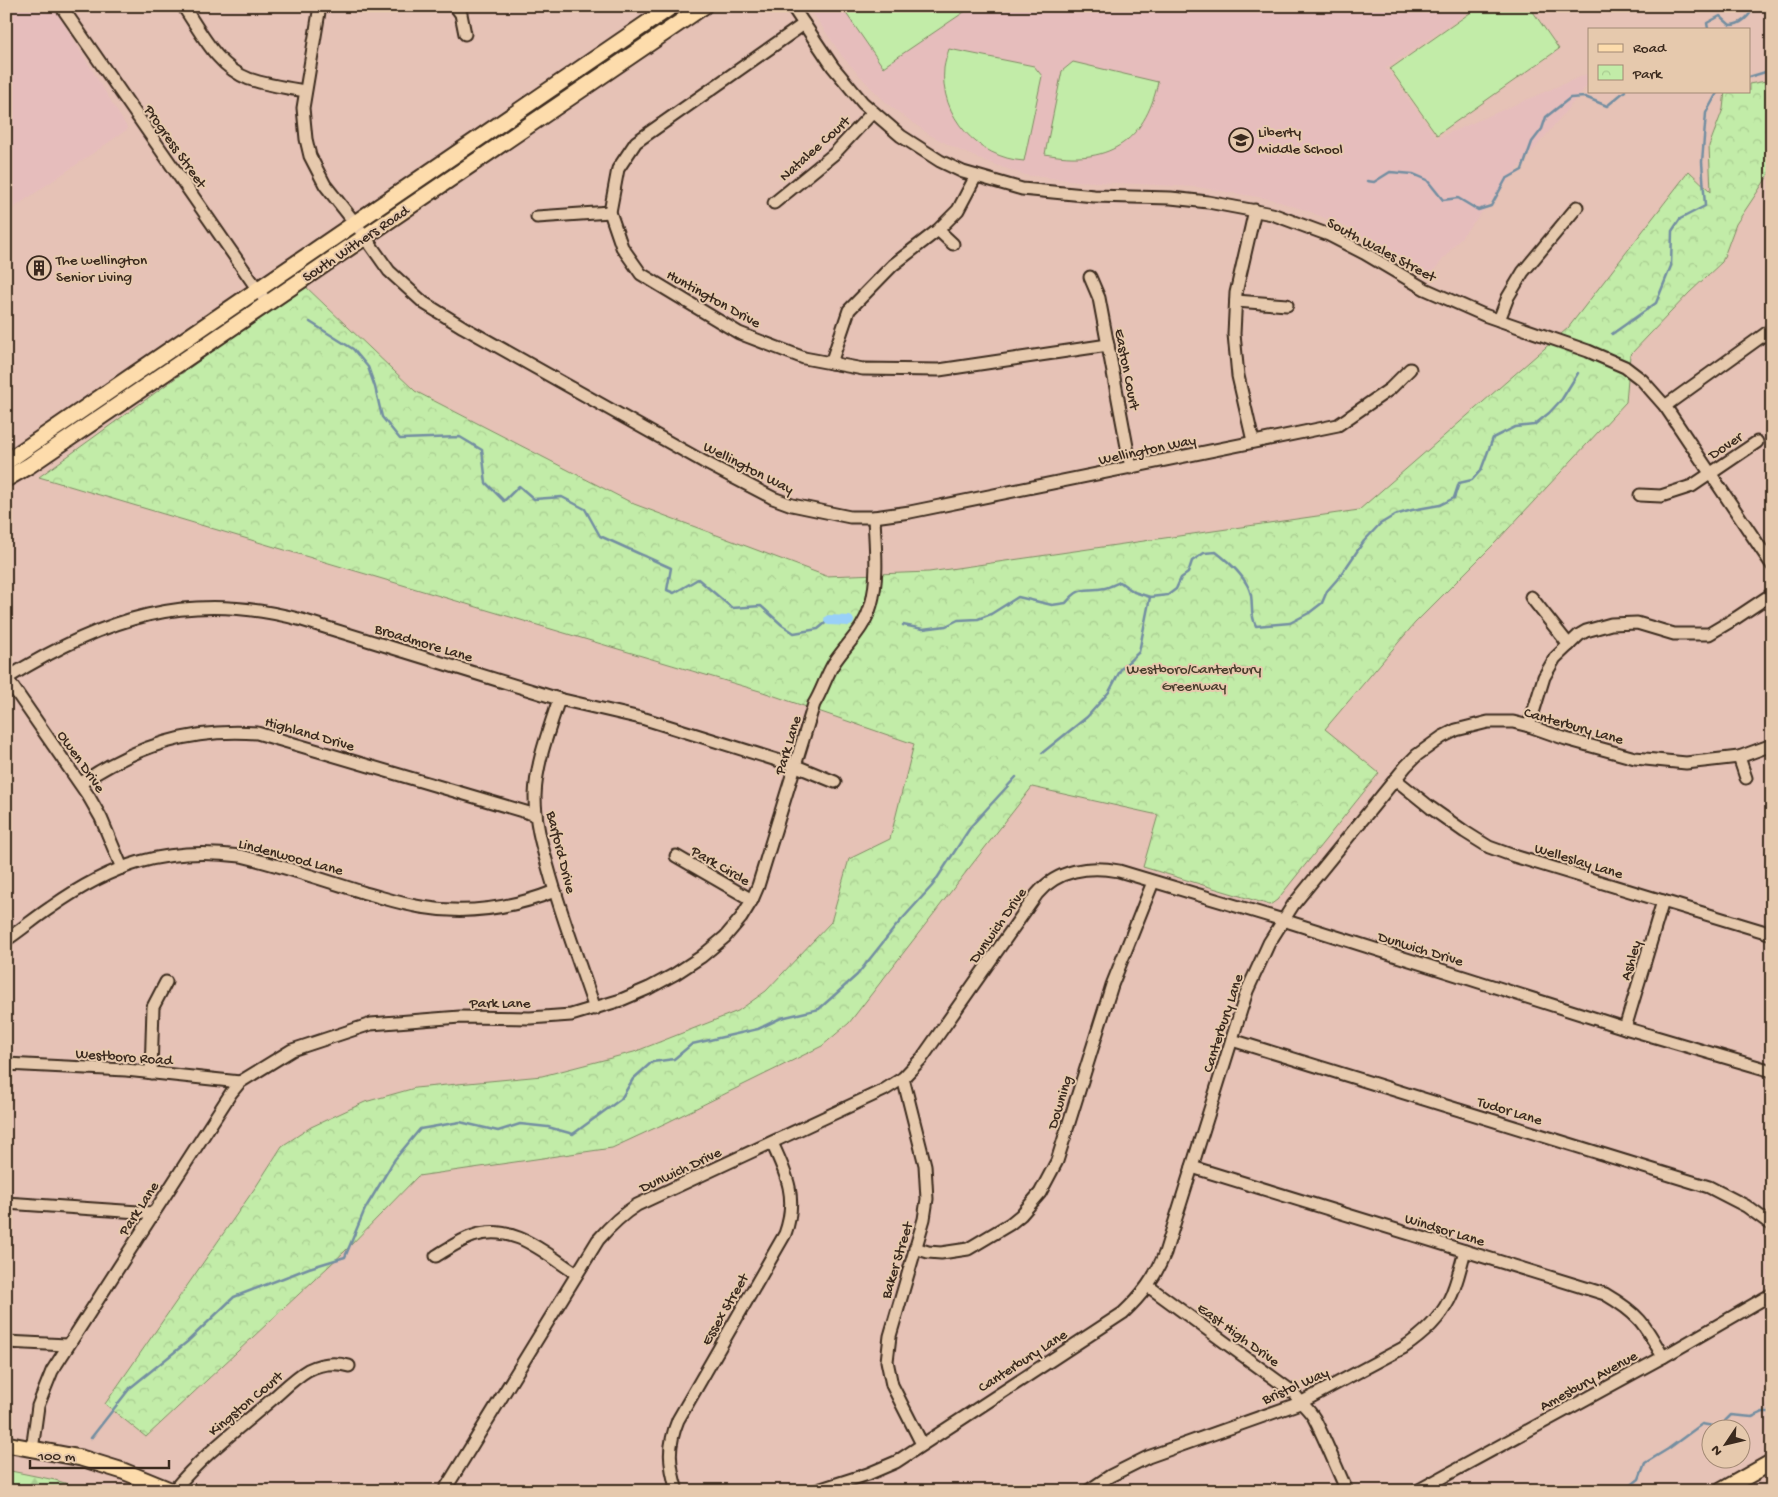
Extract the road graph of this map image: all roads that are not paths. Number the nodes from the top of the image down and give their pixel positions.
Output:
1 (61, 6) edge
2 (182, 6) edge
3 (320, 6) edge
4 (455, 6) edge
5 (672, 6) edge
6 (704, 6) edge
7 (792, 6) edge
8 (804, 24) junction
9 (465, 34) dead end
10 (305, 91) junction
11 (873, 112) junction
12 (976, 176) junction
13 (774, 204) dead end
14 (1577, 206) dead end
15 (1254, 210) junction
16 (610, 212) junction
17 (536, 217) dead end
18 (355, 223) junction
19 (938, 230) junction
20 (364, 236) junction
21 (954, 244) dead end
22 (1090, 277) dead end
23 (257, 289) junction
24 (1236, 301) junction
25 (267, 303) junction
26 (1287, 305) dead end
27 (1499, 320) junction
28 (1772, 329) edge
29 (1108, 345) junction
30 (832, 364) junction
31 (1410, 369) dead end
32 (1665, 406) junction
33 (1253, 441) junction
34 (1757, 442) dead end
35 (6, 462) edge
36 (1131, 468) junction
37 (1710, 473) junction
38 (6, 479) edge
39 (1640, 495) dead end
40 (874, 517) junction
41 (1772, 565) edge
42 (1772, 594) edge
43 (1531, 597) dead end
44 (1569, 645) junction
45 (6, 678) edge
46 (559, 699) junction
47 (1529, 726) junction
48 (1772, 745) edge
49 (1739, 757) junction
50 (796, 766) junction
51 (1746, 778) dead end
52 (1395, 779) junction
53 (835, 782) dead end
54 (80, 783) junction
55 (536, 815) junction
56 (676, 856) dead end
57 (122, 868) junction
58 (1153, 882) junction
59 (555, 891) junction
60 (752, 900) junction
61 (1663, 901) junction
62 (1283, 920) junction
63 (1772, 934) edge
64 (6, 940) edge
65 (166, 982) dead end
66 (595, 1009) junction
67 (1625, 1028) junction
68 (1232, 1040) junction
69 (6, 1064) edge
70 (1772, 1071) edge
71 (150, 1073) junction
72 (903, 1078) junction
73 (240, 1082) junction
74 (772, 1143) junction
75 (1192, 1167) junction
76 (6, 1203) edge
77 (153, 1213) junction
78 (1772, 1225) edge
79 (915, 1248) junction
80 (1465, 1251) junction
81 (436, 1256) dead end
82 (578, 1274) junction
83 (1148, 1286) junction
84 (1772, 1294) edge
85 (6, 1342) edge
86 (67, 1345) junction
87 (1663, 1356) junction
88 (349, 1366) dead end
89 (1300, 1403) junction
90 (6, 1444) edge
91 (922, 1444) junction
92 (32, 1450) junction
93 (1772, 1462) edge
94 (173, 1491) edge
95 (444, 1491) edge
96 (677, 1491) edge
97 (815, 1491) edge
98 (1088, 1491) edge
99 (1347, 1491) edge
100 (1417, 1491) edge
101 (1721, 1491) edge

1 - 23 street, Progress Street
2 - 10 street
3 - 10 street, Wellington Way
4 - 9 street
5 - 18 main road, South Withers Road
6 - 20 main road, South Withers Road
7 - 8 street, South Wales Street
8 - 11 street, South Wales Street
8 - 16 street, Huntington Drive
10 - 18 street, Wellington Way
11 - 12 street, South Wales Street
11 - 13 street, Natalee Court
12 - 15 street, South Wales Street
12 - 19 street
14 - 27 street
15 - 24 street
15 - 27 street, South Wales Street
16 - 17 street
16 - 30 street, Huntington Drive
18 - 20 street, Wellington Way
18 - 23 main road, South Withers Road
19 - 21 street
19 - 30 street
20 - 25 main road, South Withers Road
20 - 40 street, Wellington Way
22 - 29 street, Easton Court
23 - 25 street, Progress Street
23 - 35 main road, South Withers Road
24 - 26 street
24 - 33 street
25 - 38 main road, South Withers Road
27 - 32 street, South Wales Street
28 - 32 street
29 - 30 street, Huntington Drive
29 - 36 street, Easton Court
31 - 33 street, Wellington Way
32 - 37 street, South Wales Street
33 - 36 street, Wellington Way
34 - 37 street, Dover
36 - 40 street, Wellington Way
37 - 39 street, Dover
37 - 41 street, South Wales Street
40 - 50 street, Park Lane
42 - 44 street
43 - 44 street
44 - 47 street
45 - 46 street, Broadmore Lane
45 - 54 street, Owen Drive
46 - 50 street, Broadmore Lane
46 - 55 street, Barford Drive
47 - 49 street, Canterbury Lane
47 - 52 street, Canterbury Lane
48 - 49 street, Canterbury Lane
49 - 51 street
50 - 53 street, Broadmore Lane
50 - 60 street, Park Lane
52 - 61 street, Welleslay Lane
52 - 62 street, Canterbury Lane
54 - 55 street, Highland Drive
54 - 57 street, Owen Drive
55 - 59 street, Barford Drive
56 - 60 street, Park Circle
57 - 59 street, Lindenwood Lane
57 - 64 street, Lindenwood Lane
58 - 62 street, Dunwich Drive
58 - 72 street, Dunwich Drive
58 - 79 street, Downing
59 - 66 street, Barford Drive
60 - 66 street, Park Lane
61 - 63 street, Welleslay Lane
61 - 67 street, Ashley
62 - 67 street, Dunwich Drive
62 - 68 street, Canterbury Lane
65 - 71 street
66 - 73 street, Park Lane
67 - 70 street, Dunwich Drive
68 - 75 street, Canterbury Lane
68 - 78 street, Tudor Lane
69 - 71 street, Westboro Road
71 - 73 street, Westboro Road
72 - 74 street, Dunwich Drive
72 - 79 street, Baker Street
73 - 77 street, Park Lane
74 - 82 street, Dunwich Drive
74 - 96 street, Essex Street
75 - 80 street, Windsor Lane
75 - 83 street, Canterbury Lane
76 - 77 street
77 - 86 street, Park Lane
79 - 91 street, Baker Street
80 - 87 street, Windsor Lane
80 - 89 street, Bristol Way
81 - 82 street
82 - 95 street, Dunwich Drive
83 - 89 street, East High Drive
83 - 91 street, Canterbury Lane
84 - 87 street, Amesbury Avenue
85 - 86 street
86 - 92 street, Park Lane
87 - 100 street, Amesbury Avenue
88 - 94 street, Kingston Court
89 - 98 street, Bristol Way
89 - 99 street, East High Drive
90 - 92 main road
91 - 97 street, Canterbury Lane
92 - 94 main road
93 - 101 main road

